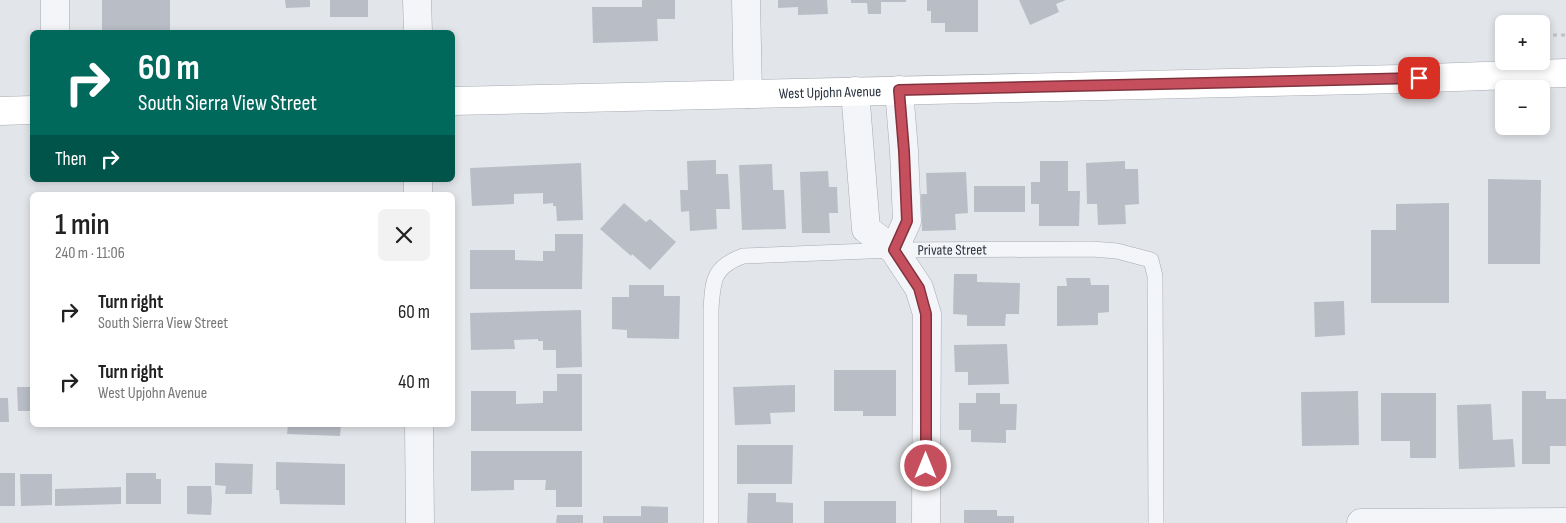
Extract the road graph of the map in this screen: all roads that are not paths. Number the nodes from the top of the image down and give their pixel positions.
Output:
1 (54, 0) edge
2 (418, 0) edge
3 (746, 0) edge
4 (55, 30) edge
5 (418, 30) edge
6 (1566, 73) edge
7 (899, 90) junction
8 (855, 91) junction
9 (748, 94) junction
10 (455, 101) edge
11 (30, 110) edge
12 (0, 111) edge
13 (894, 250) junction
14 (419, 427) edge
15 (1566, 522) edge
16 (420, 523) edge
17 (711, 523) edge
18 (926, 523) edge
19 (1156, 523) edge
20 (1361, 523) edge

1 - 4 street
2 - 5 street
3 - 9 street
6 - 7 main road, West Upjohn Avenue
7 - 8 main road, West Upjohn Avenue
7 - 13 street
8 - 9 main road, West Upjohn Avenue
8 - 13 street
9 - 10 main road, West Upjohn Avenue
11 - 12 main road
13 - 17 lane, Private Street
13 - 18 street
13 - 19 lane, Private Street
14 - 16 street
15 - 20 street

